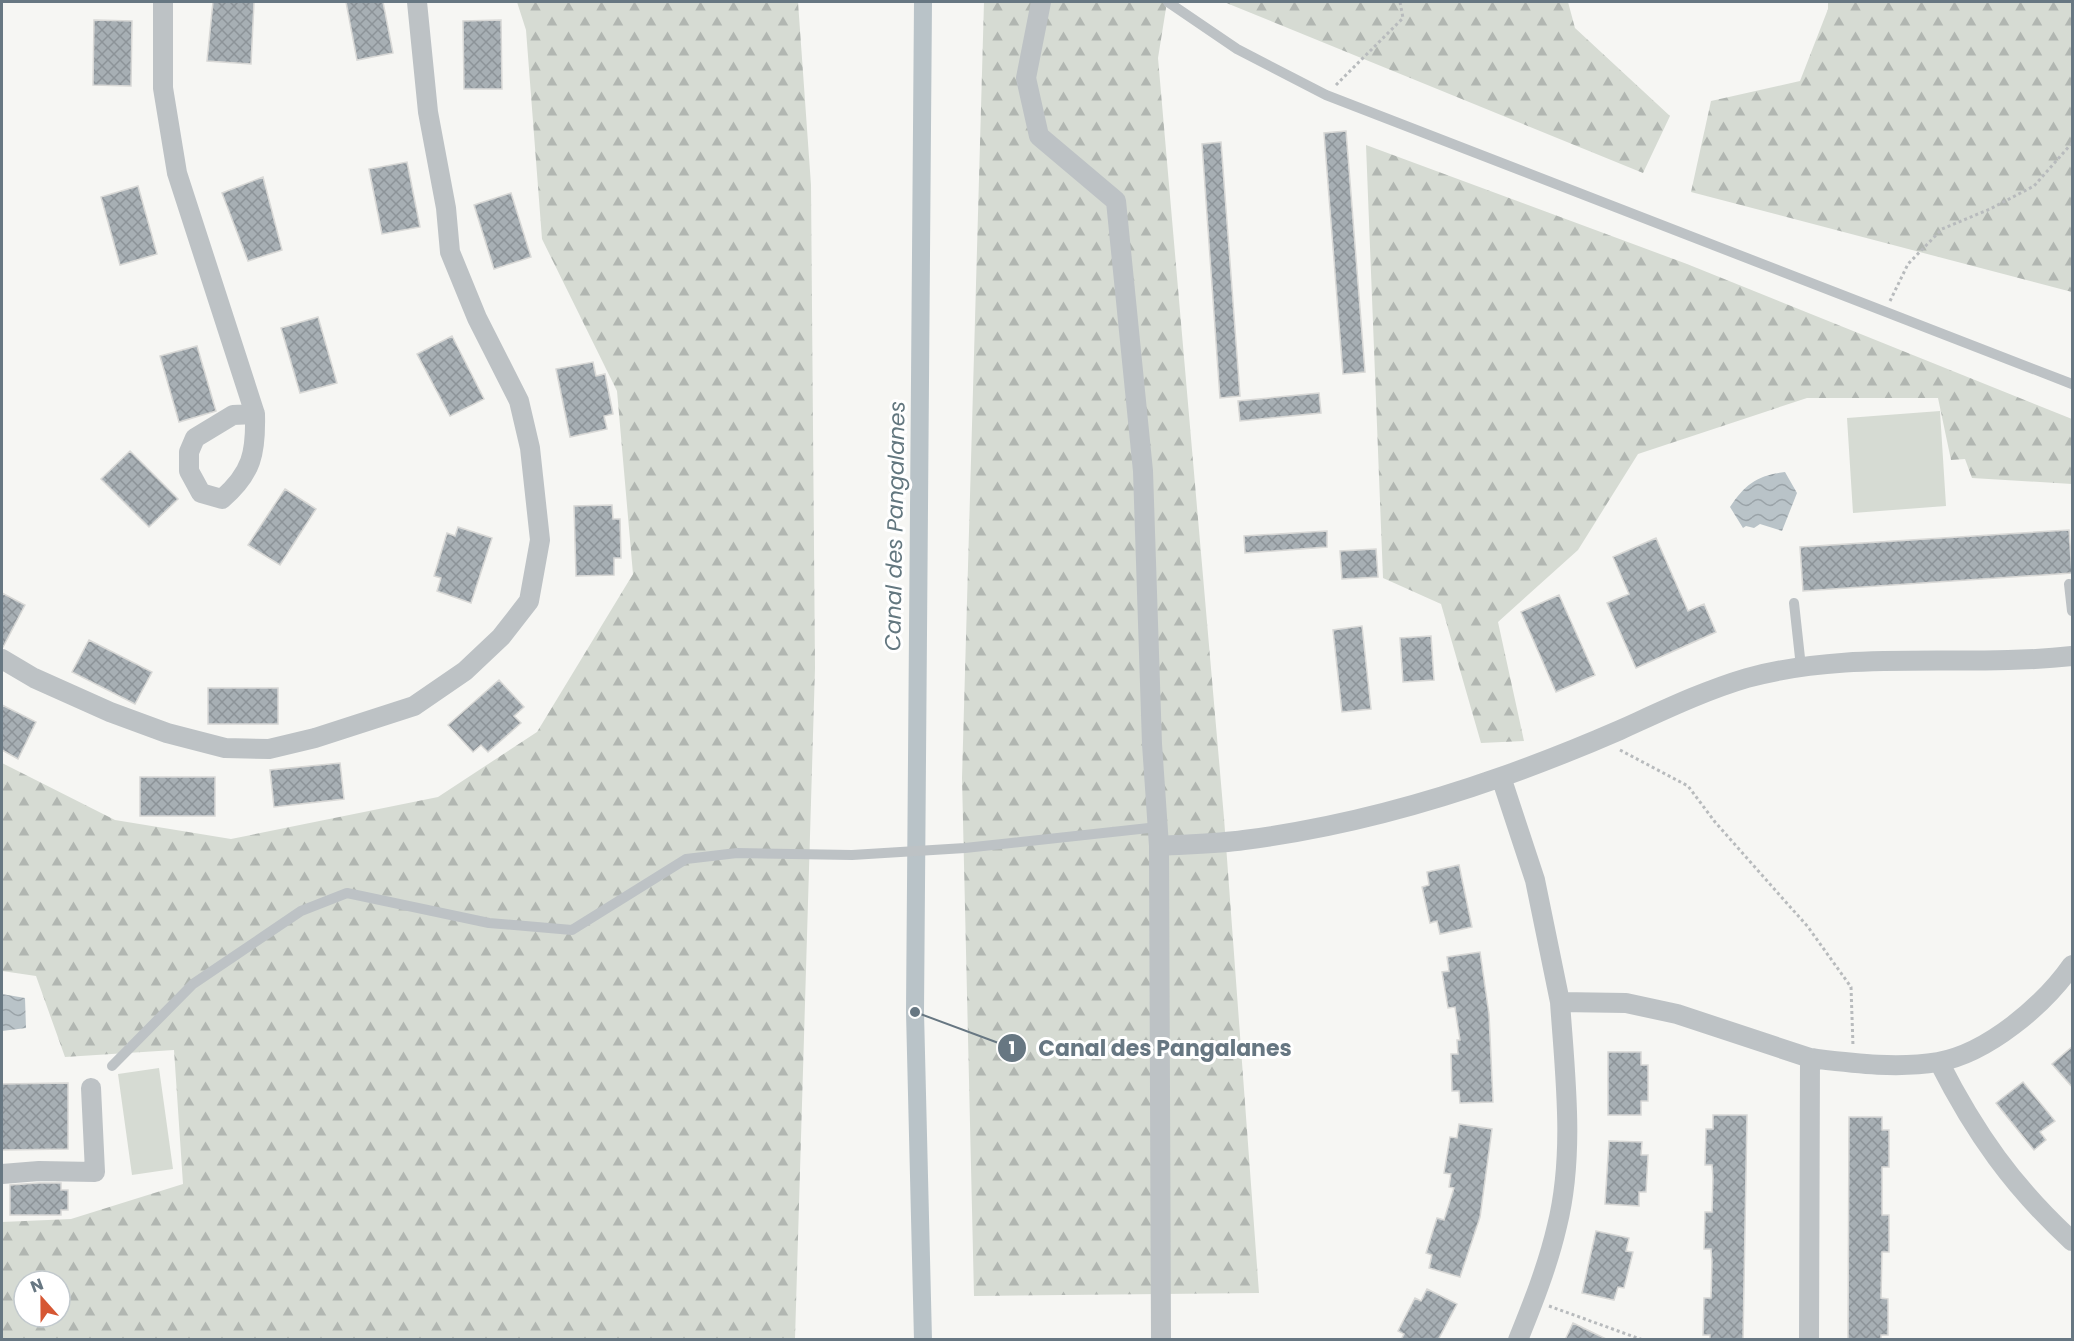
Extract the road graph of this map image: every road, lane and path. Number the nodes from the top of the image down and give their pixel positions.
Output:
1 (163, 2) edge
2 (417, 2) edge
3 (1041, 2) edge
4 (1168, 2) edge
5 (1400, 2) edge
6 (1326, 95) junction
7 (2073, 143) edge
8 (1886, 310) junction
9 (2073, 384) edge
10 (255, 414) dead end
11 (2069, 584) dead end
12 (1794, 603) dead end
13 (2073, 611) edge
14 (2073, 656) edge
15 (2, 659) edge
16 (1801, 667) junction
17 (1595, 740) junction
18 (1501, 777) junction
19 (1158, 836) junction
20 (2073, 965) edge
21 (1560, 1002) junction
22 (1810, 1058) junction
23 (1939, 1062) junction
24 (1852, 1063) junction
25 (112, 1066) dead end
26 (92, 1088) dead end
27 (2, 1174) edge
28 (2073, 1241) edge
29 (1533, 1301) junction
30 (1161, 1340) edge
31 (1518, 1340) edge
32 (1643, 1340) edge
33 (1809, 1340) edge

1 - 10 street
2 - 15 street
3 - 19 street
4 - 6 lane
5 - 6 path
6 - 8 lane
7 - 8 path
8 - 9 lane
11 - 13 lane
12 - 16 lane
14 - 16 street
16 - 17 street
17 - 18 street
17 - 24 path
18 - 19 street
18 - 21 street
19 - 25 lane
19 - 30 street
20 - 23 street
21 - 22 street
21 - 29 street
22 - 24 street
22 - 33 street
23 - 24 street
23 - 28 street
26 - 27 street
29 - 31 street
29 - 32 path

